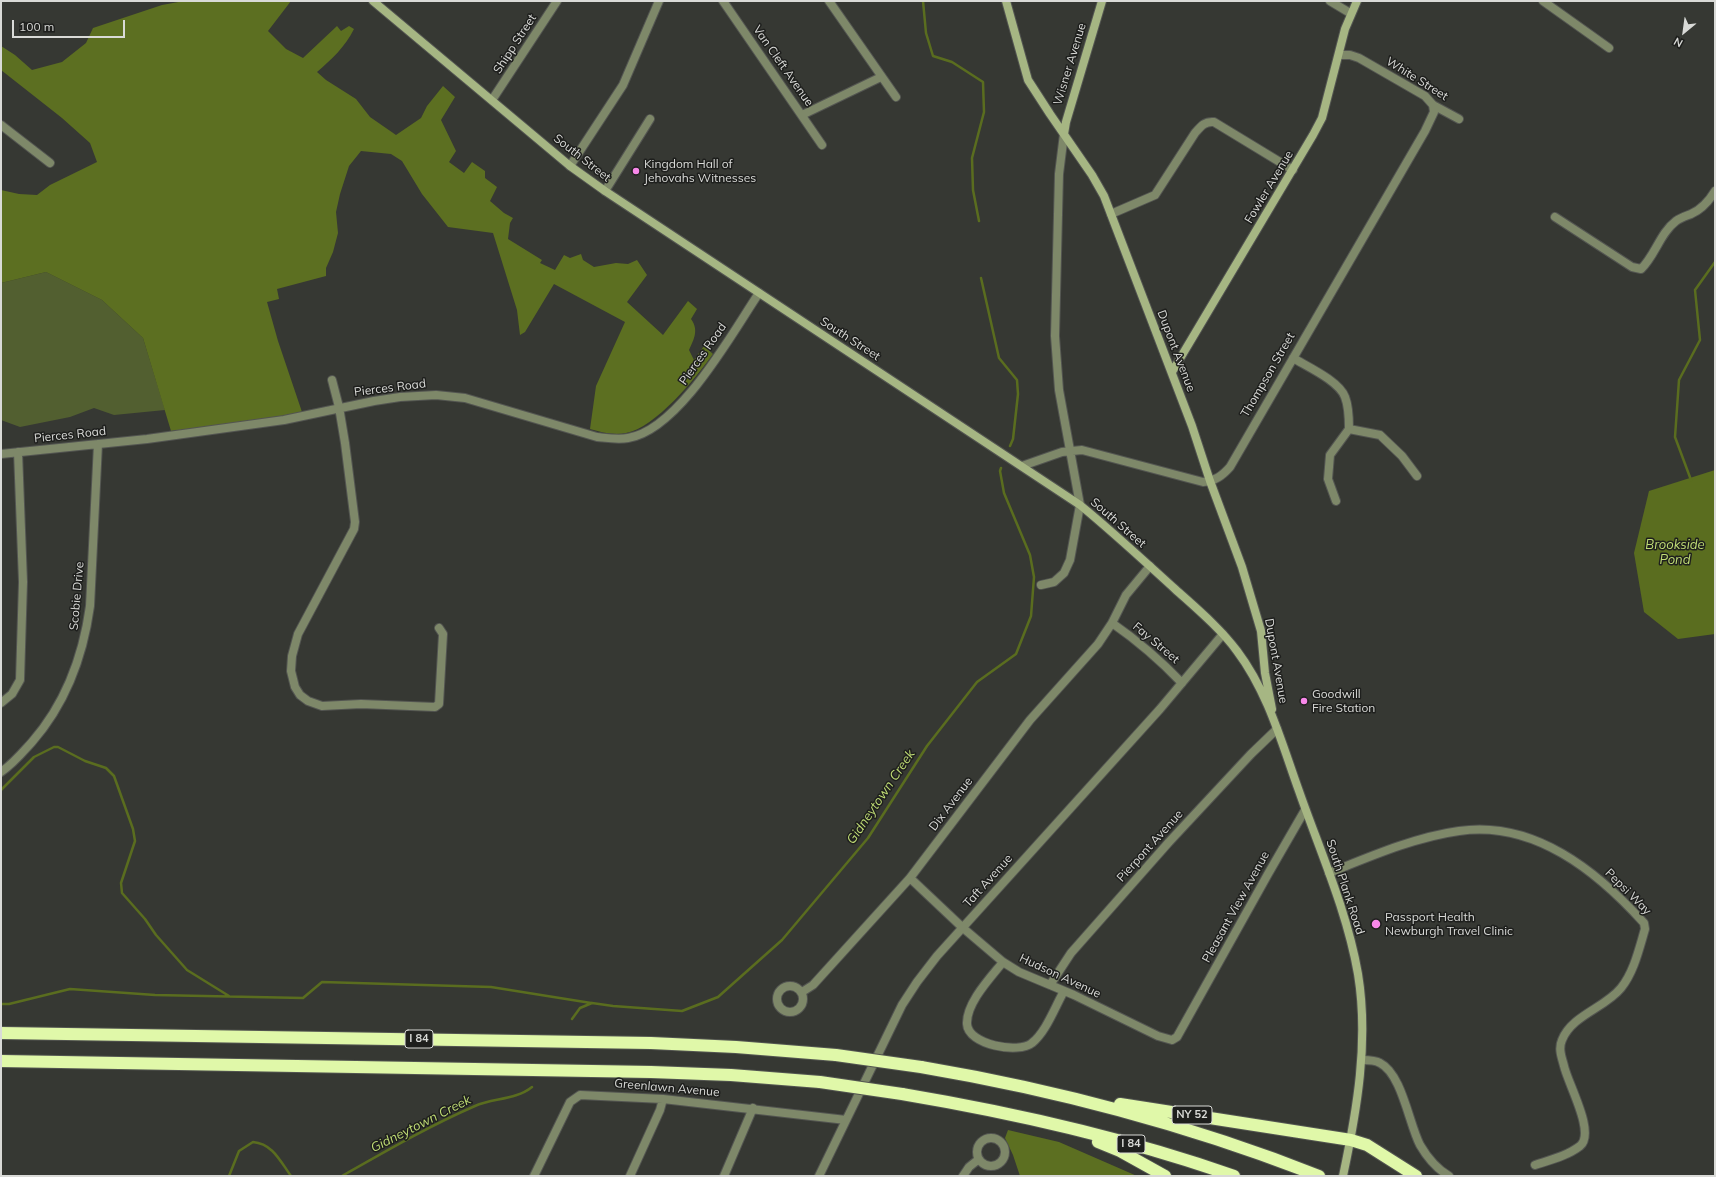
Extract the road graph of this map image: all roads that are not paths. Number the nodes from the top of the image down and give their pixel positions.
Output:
1 (557, 1) edge
2 (659, 1) edge
3 (723, 1) edge
4 (829, 1) edge
5 (1006, 1) edge
6 (1102, 1) edge
7 (1330, 1) edge
8 (1357, 1) edge
9 (1543, 1) edge
10 (376, 2) edge
11 (1350, 13) junction
12 (1608, 48) dead end
13 (1339, 55) junction
14 (881, 77) junction
15 (896, 97) dead end
16 (492, 100) junction
17 (1433, 105) junction
18 (802, 116) junction
19 (650, 119) dead end
20 (1459, 119) dead end
21 (1, 125) edge
22 (1064, 134) junction
23 (822, 145) dead end
24 (50, 163) dead end
25 (570, 166) junction
26 (1293, 170) junction
27 (605, 191) junction
28 (1715, 191) edge
29 (1111, 214) junction
30 (1555, 217) dead end
31 (759, 293) junction
32 (1293, 358) junction
33 (1172, 372) junction
34 (332, 380) dead end
35 (339, 407) junction
36 (1349, 429) junction
37 (98, 444) junction
38 (1069, 451) junction
39 (18, 452) junction
40 (1, 454) edge
41 (1022, 466) junction
42 (1417, 476) dead end
43 (1210, 481) junction
44 (1336, 501) dead end
45 (1080, 505) junction
46 (1150, 566) junction
47 (1041, 585) dead end
48 (1112, 624) junction
49 (439, 628) dead end
50 (1223, 634) junction
51 (1182, 683) junction
52 (1, 703) edge
53 (1276, 729) junction
54 (1, 772) edge
55 (1306, 810) junction
56 (1328, 873) junction
57 (910, 878) junction
58 (963, 928) junction
59 (1003, 962) junction
60 (1050, 985) junction
61 (1064, 991) junction
62 (802, 992) dead end
63 (1189, 1016) joint
64 (1, 1033) edge
65 (1362, 1060) junction
66 (1, 1061) edge
67 (1034, 1090) junction
68 (663, 1099) junction
69 (753, 1108) junction
70 (1027, 1117) junction
71 (846, 1120) junction
72 (1351, 1140) junction
73 (979, 1159) dead end
74 (1535, 1165) dead end
75 (534, 1176) edge
76 (630, 1176) edge
77 (724, 1176) edge
78 (819, 1176) edge
79 (962, 1176) edge
80 (1165, 1176) edge
81 (1234, 1176) edge
82 (1319, 1176) edge
83 (1343, 1176) edge
84 (1416, 1176) edge
85 (1449, 1176) edge

1 - 16 street, Shipp Street
2 - 25 street
3 - 18 street, Van Cleft Avenue
4 - 14 street
5 - 22 street, Dupont Avenue
6 - 22 street, Wisner Avenue
7 - 11 street
8 - 11 street, Fowler Avenue
9 - 12 street
10 - 16 street, South Street
11 - 13 street, Fowler Avenue
13 - 17 street, White Street
13 - 26 street, Fowler Avenue
14 - 15 street
14 - 18 street
16 - 25 street, South Street
17 - 20 street, White Street
17 - 32 street, Thompson Street
18 - 23 street, Van Cleft Avenue
19 - 27 street
21 - 24 street
22 - 29 street, Dupont Avenue
22 - 38 street
25 - 27 street, South Street
26 - 29 street
26 - 33 street, Fowler Avenue
27 - 31 street, South Street
28 - 30 street
29 - 33 street, Dupont Avenue
31 - 35 street, Pierces Road
31 - 41 street, South Street
32 - 36 street
32 - 43 street, Thompson Street
33 - 43 street, Dupont Avenue
34 - 35 street
35 - 37 street, Pierces Road
35 - 49 street
36 - 42 street
36 - 44 street
37 - 39 street, Pierces Road
37 - 54 street, Scobie Drive
38 - 41 street
38 - 43 street
38 - 45 street
39 - 40 street, Pierces Road
39 - 52 street
41 - 45 street, South Street
43 - 53 street, Dupont Avenue
45 - 46 street, South Street
45 - 47 street
46 - 48 street, Dix Avenue
46 - 50 street, South Street
48 - 51 street, Fay Street
48 - 57 street, Dix Avenue
50 - 51 street, Taft Avenue
50 - 53 street, South Street
51 - 58 street, Taft Avenue
53 - 55 street, South Plank Road
53 - 60 street, Pierpont Avenue
55 - 56 street, South Plank Road
55 - 63 street, Pleasant View Avenue
56 - 65 street, South Plank Road
56 - 74 street, Pepsi Way
57 - 58 street, Hudson Avenue
57 - 62 street, Dix Avenue
58 - 59 street, Hudson Avenue
58 - 71 street, Taft Avenue
59 - 60 street, Hudson Avenue
59 - 61 street
60 - 61 street, Hudson Avenue
61 - 63 street, Hudson Avenue
64 - 67 highway, I 84, bridge
65 - 72 street, South Plank Road
65 - 85 street
66 - 70 highway, I 84, bridge
67 - 72 highway, NY 52
67 - 82 highway, I 84
68 - 69 street, Greenlawn Avenue
68 - 75 street, Greenlawn Avenue
68 - 76 street
69 - 71 street, Greenlawn Avenue
69 - 77 street
70 - 80 highway
70 - 81 highway, I 84
71 - 78 street, Taft Avenue
72 - 83 street, South Plank Road
72 - 84 highway
73 - 79 street

